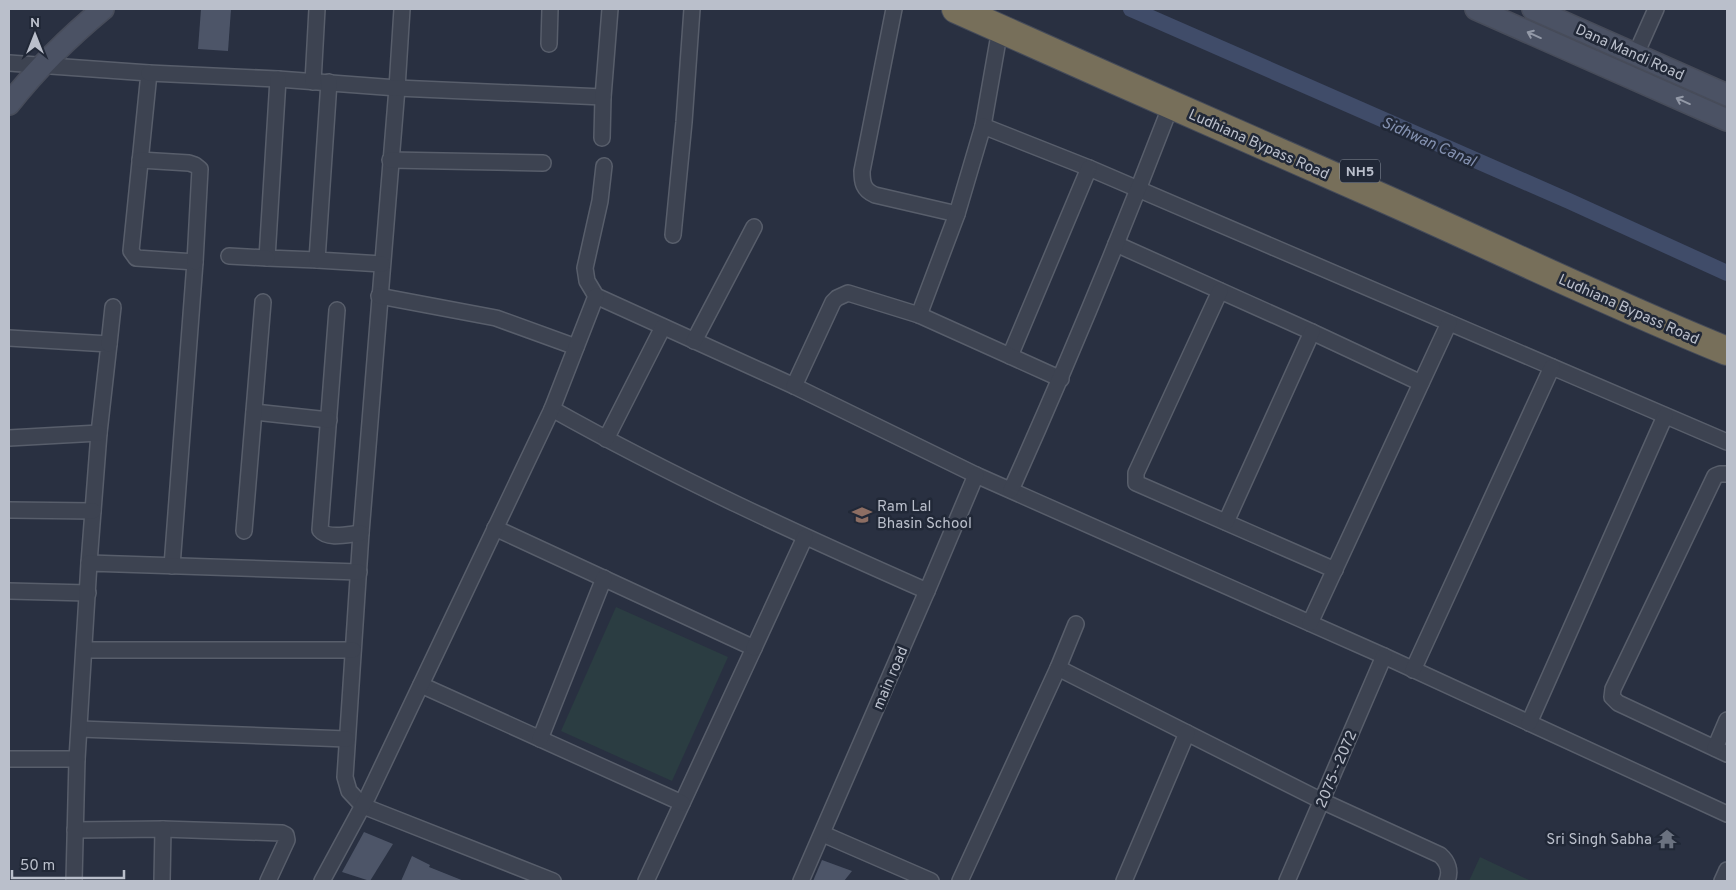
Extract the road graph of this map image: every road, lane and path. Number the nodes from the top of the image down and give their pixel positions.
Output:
1 (103, 9) edge
2 (317, 9) edge
3 (402, 9) edge
4 (550, 9) edge
5 (610, 9) edge
6 (692, 9) edge
7 (894, 9) edge
8 (956, 9) edge
9 (1476, 9) edge
10 (1534, 9) edge
11 (1656, 9) edge
12 (996, 19) edge
13 (548, 44) dead end
14 (1636, 54) junction
15 (9, 63) edge
16 (44, 65) junction
17 (149, 73) junction
18 (278, 79) junction
19 (313, 82) junction
20 (329, 82) junction
21 (397, 88) junction
22 (1727, 95) edge
23 (603, 97) junction
24 (9, 104) edge
25 (1171, 106) junction
26 (1727, 120) edge
27 (982, 126) junction
28 (602, 138) dead end
29 (140, 160) junction
30 (390, 160) junction
31 (542, 163) dead end
32 (604, 166) dead end
33 (1089, 168) junction
34 (1139, 190) junction
35 (957, 214) junction
36 (754, 227) dead end
37 (673, 235) dead end
38 (1116, 244) junction
39 (230, 256) dead end
40 (267, 258) junction
41 (317, 260) junction
42 (195, 262) junction
43 (382, 264) junction
44 (1220, 291) junction
45 (379, 296) junction
46 (596, 296) junction
47 (263, 302) dead end
48 (113, 307) dead end
49 (337, 310) dead end
50 (919, 315) junction
51 (1449, 323) junction
52 (663, 327) junction
53 (1312, 332) junction
54 (1727, 335) edge
55 (9, 338) edge
56 (694, 341) junction
57 (109, 344) junction
58 (576, 347) junction
59 (1727, 352) edge
60 (1010, 356) junction
61 (1552, 367) junction
62 (1061, 379) junction
63 (1421, 383) junction
64 (794, 386) junction
65 (552, 409) junction
66 (254, 412) junction
67 (1665, 416) junction
68 (329, 420) junction
69 (99, 434) junction
70 (9, 438) edge
71 (606, 439) junction
72 (1727, 442) edge
73 (1727, 474) edge
74 (976, 475) junction
75 (1010, 490) junction
76 (9, 510) edge
77 (93, 511) junction
78 (1226, 522) junction
79 (495, 528) junction
80 (244, 531) dead end
81 (361, 533) junction
82 (805, 537) junction
83 (89, 563) junction
84 (172, 566) junction
85 (1335, 570) junction
86 (359, 572) junction
87 (604, 578) junction
88 (9, 591) edge
89 (927, 591) junction
90 (88, 593) junction
91 (1310, 623) junction
92 (1076, 624) dead end
93 (754, 648) junction
94 (84, 650) junction
95 (352, 650) junction
96 (1384, 656) junction
97 (1058, 668) junction
98 (1413, 670) junction
99 (421, 685) junction
100 (1727, 720) edge
101 (1529, 723) junction
102 (80, 729) junction
103 (1187, 733) junction
104 (346, 739) junction
105 (540, 739) junction
106 (1721, 751) edge
107 (9, 759) edge
108 (77, 759) junction
109 (1322, 801) junction
110 (682, 803) junction
111 (363, 806) junction
112 (1727, 814) edge
113 (162, 829) junction
114 (75, 830) junction
115 (823, 834) junction
116 (1727, 870) edge
117 (74, 881) edge
118 (162, 881) edge
119 (268, 881) edge
120 (322, 881) edge
121 (553, 881) edge
122 (646, 881) edge
123 (801, 881) edge
124 (931, 881) edge
125 (960, 881) edge
126 (1124, 881) edge
127 (1287, 881) edge
128 (1447, 881) edge
129 (1722, 881) edge

1 - 16 street
2 - 19 street
3 - 21 street
4 - 13 street
5 - 23 street
6 - 37 street
7 - 35 street
8 - 12 highway, Ludhiana Bypass Road / NH5
26 -> 9 street
10 - 14 street, Dana Mandi Road
11 - 14 street
12 - 25 highway, Ludhiana Bypass Road / NH5
12 - 27 street
12 - 54 highway, Ludhiana Bypass Road / NH5
14 - 22 street, Dana Mandi Road
15 - 16 street
16 - 17 street
16 - 24 street
17 - 18 street
17 - 29 street
18 - 19 street
18 - 40 street
19 - 20 street
20 - 21 street
20 - 41 street
21 - 23 street
21 - 30 street
23 - 28 street
25 - 34 street
25 - 59 highway, Ludhiana Bypass Road / NH5
27 - 33 street
27 - 35 street
29 - 42 street
29 - 42 street
30 - 31 street
30 - 43 street
32 - 46 street
33 - 34 street
33 - 60 street
34 - 38 street
34 - 51 street
35 - 50 street
36 - 56 street
38 - 44 street
38 - 62 street
39 - 40 street
40 - 41 street
41 - 43 street
42 - 84 street
43 - 45 street
44 - 53 street
44 - 78 street
45 - 58 street
45 - 81 street
46 - 52 street
46 - 58 street
47 - 66 street
48 - 57 street
49 - 68 street
50 - 60 street
50 - 64 street
51 - 61 street
51 - 63 street
52 - 56 street
52 - 71 street
53 - 63 street
53 - 78 street
55 - 57 street
56 - 64 street
57 - 69 street
58 - 65 street
60 - 62 street
61 - 67 street
61 - 98 street
62 - 75 street
63 - 85 street
64 - 74 street
65 - 71 street
65 - 79 street
66 - 68 street
66 - 80 street
67 - 72 street
67 - 101 street
68 - 81 street
69 - 70 street
69 - 77 street
71 - 82 street
73 - 106 street
74 - 75 street
74 - 89 street, main road
75 - 91 street
76 - 77 street
77 - 83 street
78 - 85 street
79 - 87 street
79 - 99 street
81 - 86 street
82 - 89 street
82 - 93 street
83 - 84 street
83 - 90 street
84 - 86 street
85 - 91 street
86 - 95 street
87 - 93 street
87 - 105 street
88 - 90 street
89 - 115 street, main road
90 - 94 street
91 - 96 street
92 - 97 street
93 - 110 street
94 - 95 street
94 - 102 street
95 - 104 street
96 - 98 street
96 - 109 street, 2075--2072
97 - 103 street
97 - 125 street
98 - 101 street
99 - 105 street
99 - 111 street
100 - 106 street
101 - 112 street
102 - 104 street
102 - 108 street
103 - 109 street
103 - 126 street
104 - 111 street
105 - 110 street
107 - 108 street
108 - 114 street
109 - 127 street, 2075--2072
109 - 128 street
110 - 122 street
111 - 120 street
111 - 121 street
113 - 114 street
113 - 118 street
113 - 119 street
114 - 117 street
115 - 123 street, main road
115 - 124 street
116 - 129 street

